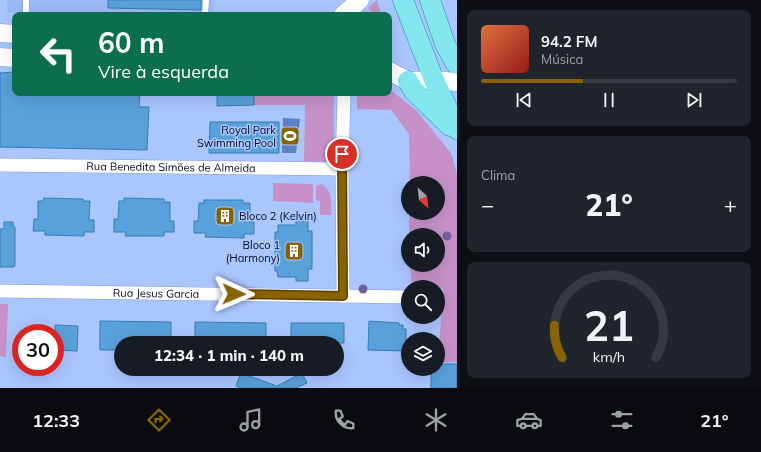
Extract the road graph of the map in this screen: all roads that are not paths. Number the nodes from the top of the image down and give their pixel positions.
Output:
1 (26, 0) edge
2 (206, 0) edge
3 (360, 0) edge
4 (403, 0) edge
5 (430, 0) edge
6 (441, 0) edge
7 (26, 12) edge
8 (205, 12) edge
9 (346, 12) edge
10 (0, 34) edge
11 (12, 34) edge
12 (0, 57) edge
13 (12, 58) edge
14 (457, 65) edge
15 (392, 73) edge
16 (434, 80) junction
17 (408, 81) junction
18 (457, 82) edge
19 (344, 96) edge
20 (457, 129) edge
21 (457, 132) edge
22 (0, 165) edge
23 (342, 169) junction
24 (0, 291) edge
25 (343, 296) junction
26 (401, 297) edge

1 - 7 lane
2 - 8 lane
3 - 9 main road
4 - 16 main road
5 - 14 main road
6 - 14 main road
10 - 11 main road
12 - 13 main road
15 - 17 main road
16 - 17 main road
16 - 18 main road
16 - 20 main road
17 - 21 main road
19 - 23 street
22 - 23 street, Rua Benedita Simões de Almeida
23 - 25 street
24 - 25 street, Rua Jesus Garcia
25 - 26 street, Rua Jesus Garcia

